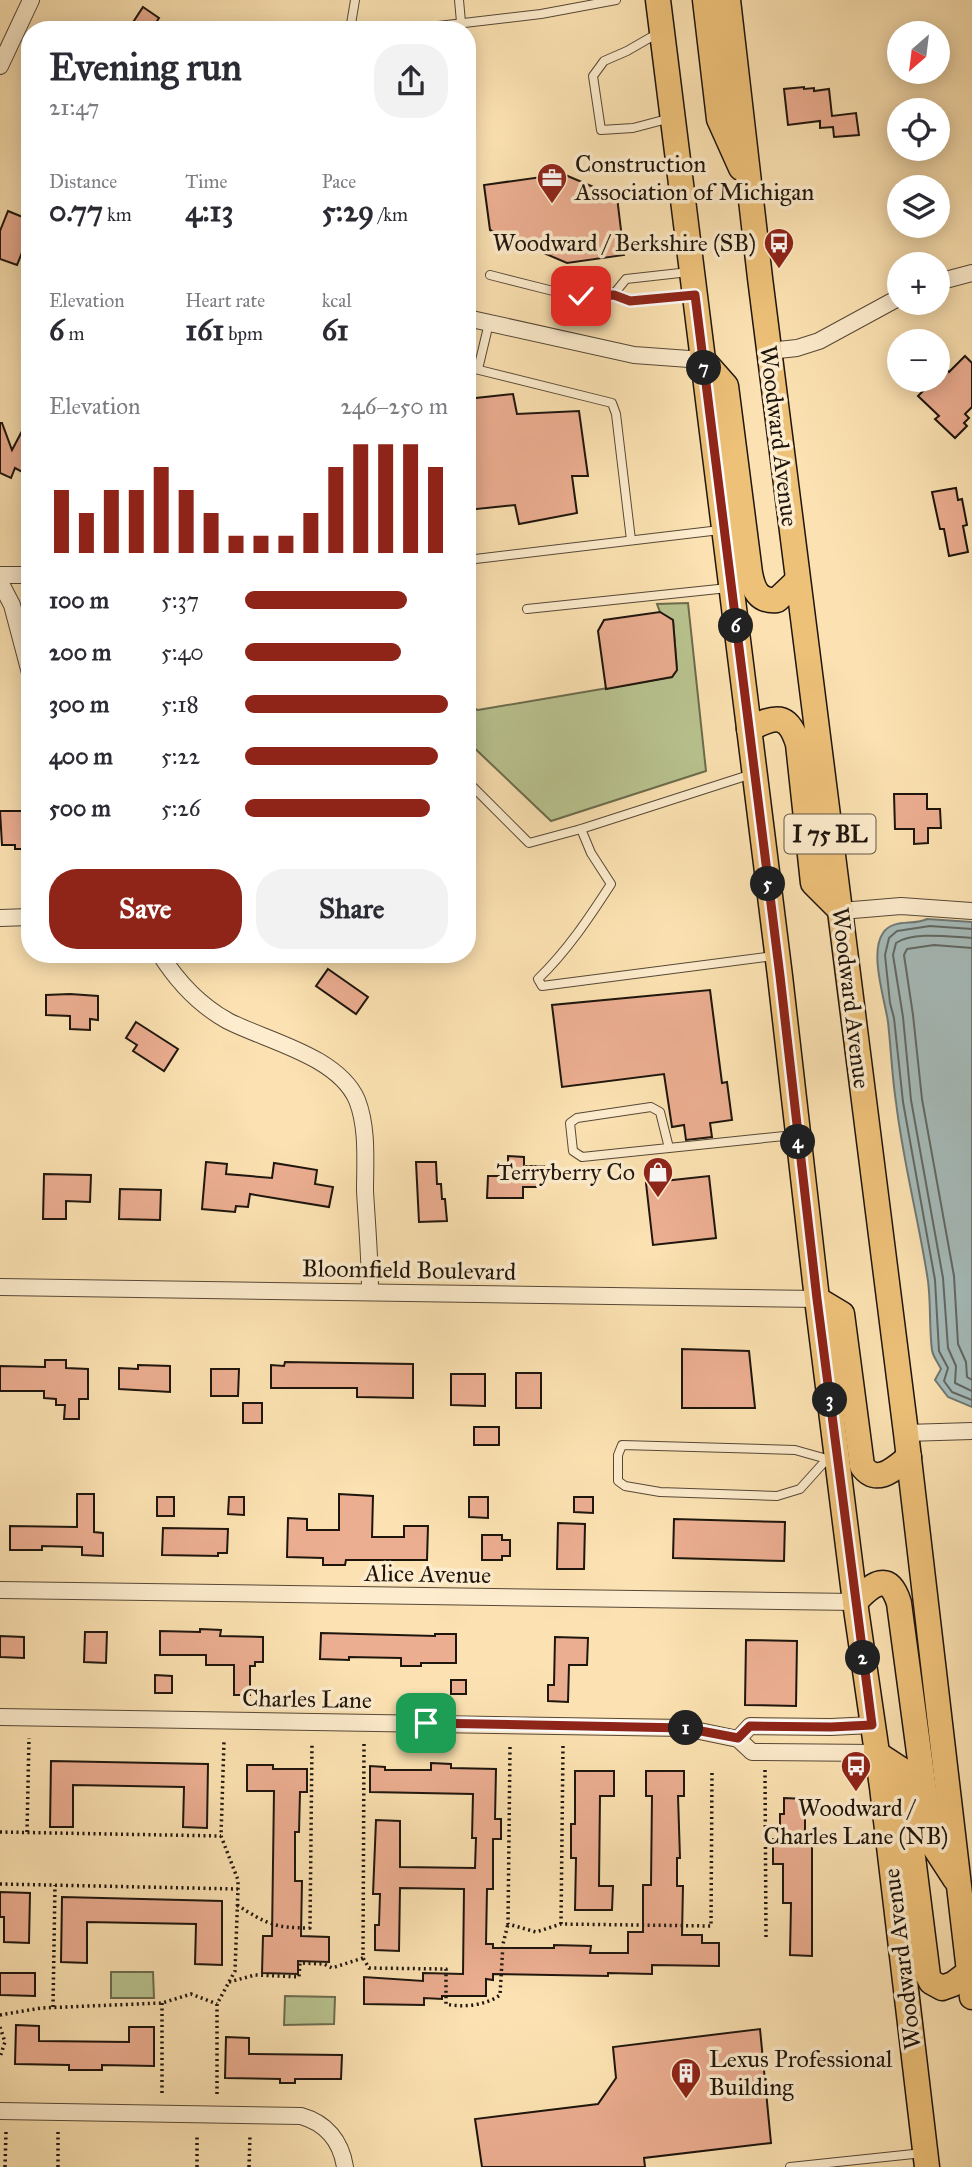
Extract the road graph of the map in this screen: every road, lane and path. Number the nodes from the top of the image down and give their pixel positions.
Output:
1 (32, 0) edge
2 (355, 0) edge
3 (459, 0) edge
4 (616, 0) edge
5 (659, 0) edge
6 (705, 0) edge
7 (728, 0) edge
8 (22, 21) edge
9 (352, 21) edge
10 (461, 21) edge
11 (471, 21) edge
12 (21, 23) edge
13 (662, 30) junction
14 (0, 66) edge
15 (673, 118) junction
16 (751, 191) junction
17 (972, 273) edge
18 (490, 275) dead end
19 (950, 279) edge
20 (693, 284) junction
21 (614, 295) junction
22 (887, 304) edge
23 (476, 320) edge
24 (489, 323) junction
25 (769, 351) junction
26 (703, 359) junction
27 (478, 369) joint
28 (734, 528) junction
29 (631, 540) junction
30 (476, 559) edge
31 (0, 575) edge
32 (21, 575) edge
33 (797, 581) junction
34 (0, 582) edge
35 (742, 586) junction
36 (527, 609) dead end
37 (21, 640) edge
38 (749, 729) junction
39 (755, 773) junction
40 (476, 790) edge
41 (581, 830) junction
42 (841, 911) junction
43 (972, 911) edge
44 (21, 917) edge
45 (0, 918) edge
46 (777, 956) junction
47 (166, 963) edge
48 (797, 1134) junction
49 (669, 1148) junction
50 (0, 1287) edge
51 (370, 1292) junction
52 (817, 1299) junction
53 (972, 1431) edge
54 (906, 1433) junction
55 (842, 1457) junction
56 (909, 1457) junction
57 (0, 1590) edge
58 (855, 1602) junction
59 (0, 1717) edge
60 (872, 1725) junction
61 (29, 1738) dead end
62 (738, 1738) junction
63 (225, 1741) dead end
64 (312, 1743) dead end
65 (364, 1744) dead end
66 (563, 1746) dead end
67 (510, 1747) dead end
68 (876, 1753) junction
69 (712, 1770) dead end
70 (765, 1770) dead end
71 (0, 1832) edge
72 (27, 1832) junction
73 (221, 1836) junction
74 (0, 1884) edge
75 (55, 1885) junction
76 (959, 1886) junction
77 (238, 1889) junction
78 (237, 1905) junction
79 (508, 1924) junction
80 (561, 1924) junction
81 (766, 1937) dead end
82 (363, 1958) junction
83 (970, 1972) edge
84 (229, 1982) junction
85 (972, 1997) edge
86 (162, 2003) junction
87 (217, 2004) junction
88 (53, 2007) junction
89 (0, 2015) edge
90 (0, 2027) edge
91 (0, 2057) edge
92 (162, 2093) dead end
93 (217, 2094) dead end
94 (0, 2111) edge
95 (6, 2132) dead end
96 (58, 2132) dead end
97 (197, 2134) dead end
98 (250, 2135) dead end
99 (927, 2160) edge
100 (5, 2167) edge
101 (58, 2167) edge
102 (197, 2167) edge
103 (249, 2167) edge
104 (345, 2167) edge
105 (790, 2167) edge

1 - 8 street
2 - 9 lane
3 - 10 lane
4 - 11 lane
5 - 13 main road
6 - 16 main road
7 - 16 main road, Woodward Avenue / I 75 BL
12 - 14 street
13 - 15 main road
13 - 15 lane
15 - 20 main road
16 - 25 main road, Woodward Avenue / I 75 BL
17 - 19 street
18 - 21 lane
20 - 21 lane
20 - 21 lane
20 - 26 main road
22 - 25 street
23 - 24 street
24 - 26 street
24 - 27 lane
25 - 33 main road, Woodward Avenue / I 75 BL
26 - 28 main road
27 - 29 lane
28 - 29 lane
28 - 35 main road
29 - 30 lane
31 - 32 street
33 - 35 main road
33 - 42 main road, Woodward Avenue / I 75 BL
34 - 37 street
35 - 36 lane
35 - 38 main road, I 75 BL
38 - 39 main road, I 75 BL
38 - 42 main road
39 - 41 lane
39 - 46 main road, I 75 BL
40 - 41 lane
41 - 46 lane
42 - 43 street
42 - 54 main road, Woodward Avenue / I 75 BL
44 - 45 street
46 - 48 main road, I 75 BL
47 - 51 street
48 - 49 lane
48 - 52 main road, I 75 BL
49 - 49 lane
50 - 51 street, Bloomfield Boulevard
51 - 52 street, Bloomfield Boulevard
52 - 55 main road, Woodward Avenue
53 - 54 street
54 - 56 main road, Woodward Avenue / I 75 BL
55 - 55 lane
55 - 56 main road
55 - 58 main road, Woodward Avenue
56 - 76 main road, Woodward Avenue / I 75 BL
57 - 58 street, Alice Avenue
58 - 60 main road, Woodward Avenue
58 - 76 main road
59 - 62 street, Charles Lane
60 - 62 street
60 - 68 main road, Woodward Avenue
61 - 72 path
62 - 68 street, Charles Lane
63 - 73 path
64 - 78 path
65 - 82 path
66 - 80 path
67 - 79 path
68 - 83 main road
68 - 99 main road, Woodward Avenue
69 - 80 path
70 - 81 path
71 - 72 path
72 - 73 path
73 - 77 path
74 - 75 path
75 - 77 path
75 - 88 path
76 - 83 main road, Woodward Avenue / I 75 BL
77 - 78 path
78 - 84 path
79 - 80 path
79 - 82 path
82 - 84 path
83 - 85 main road, Woodward Avenue / I 75 BL
84 - 87 path
86 - 87 path
86 - 88 path
86 - 92 path
87 - 93 path
88 - 89 path
90 - 91 path
94 - 104 street
95 - 100 path
96 - 101 path
97 - 102 path
98 - 103 path
99 - 105 lane

